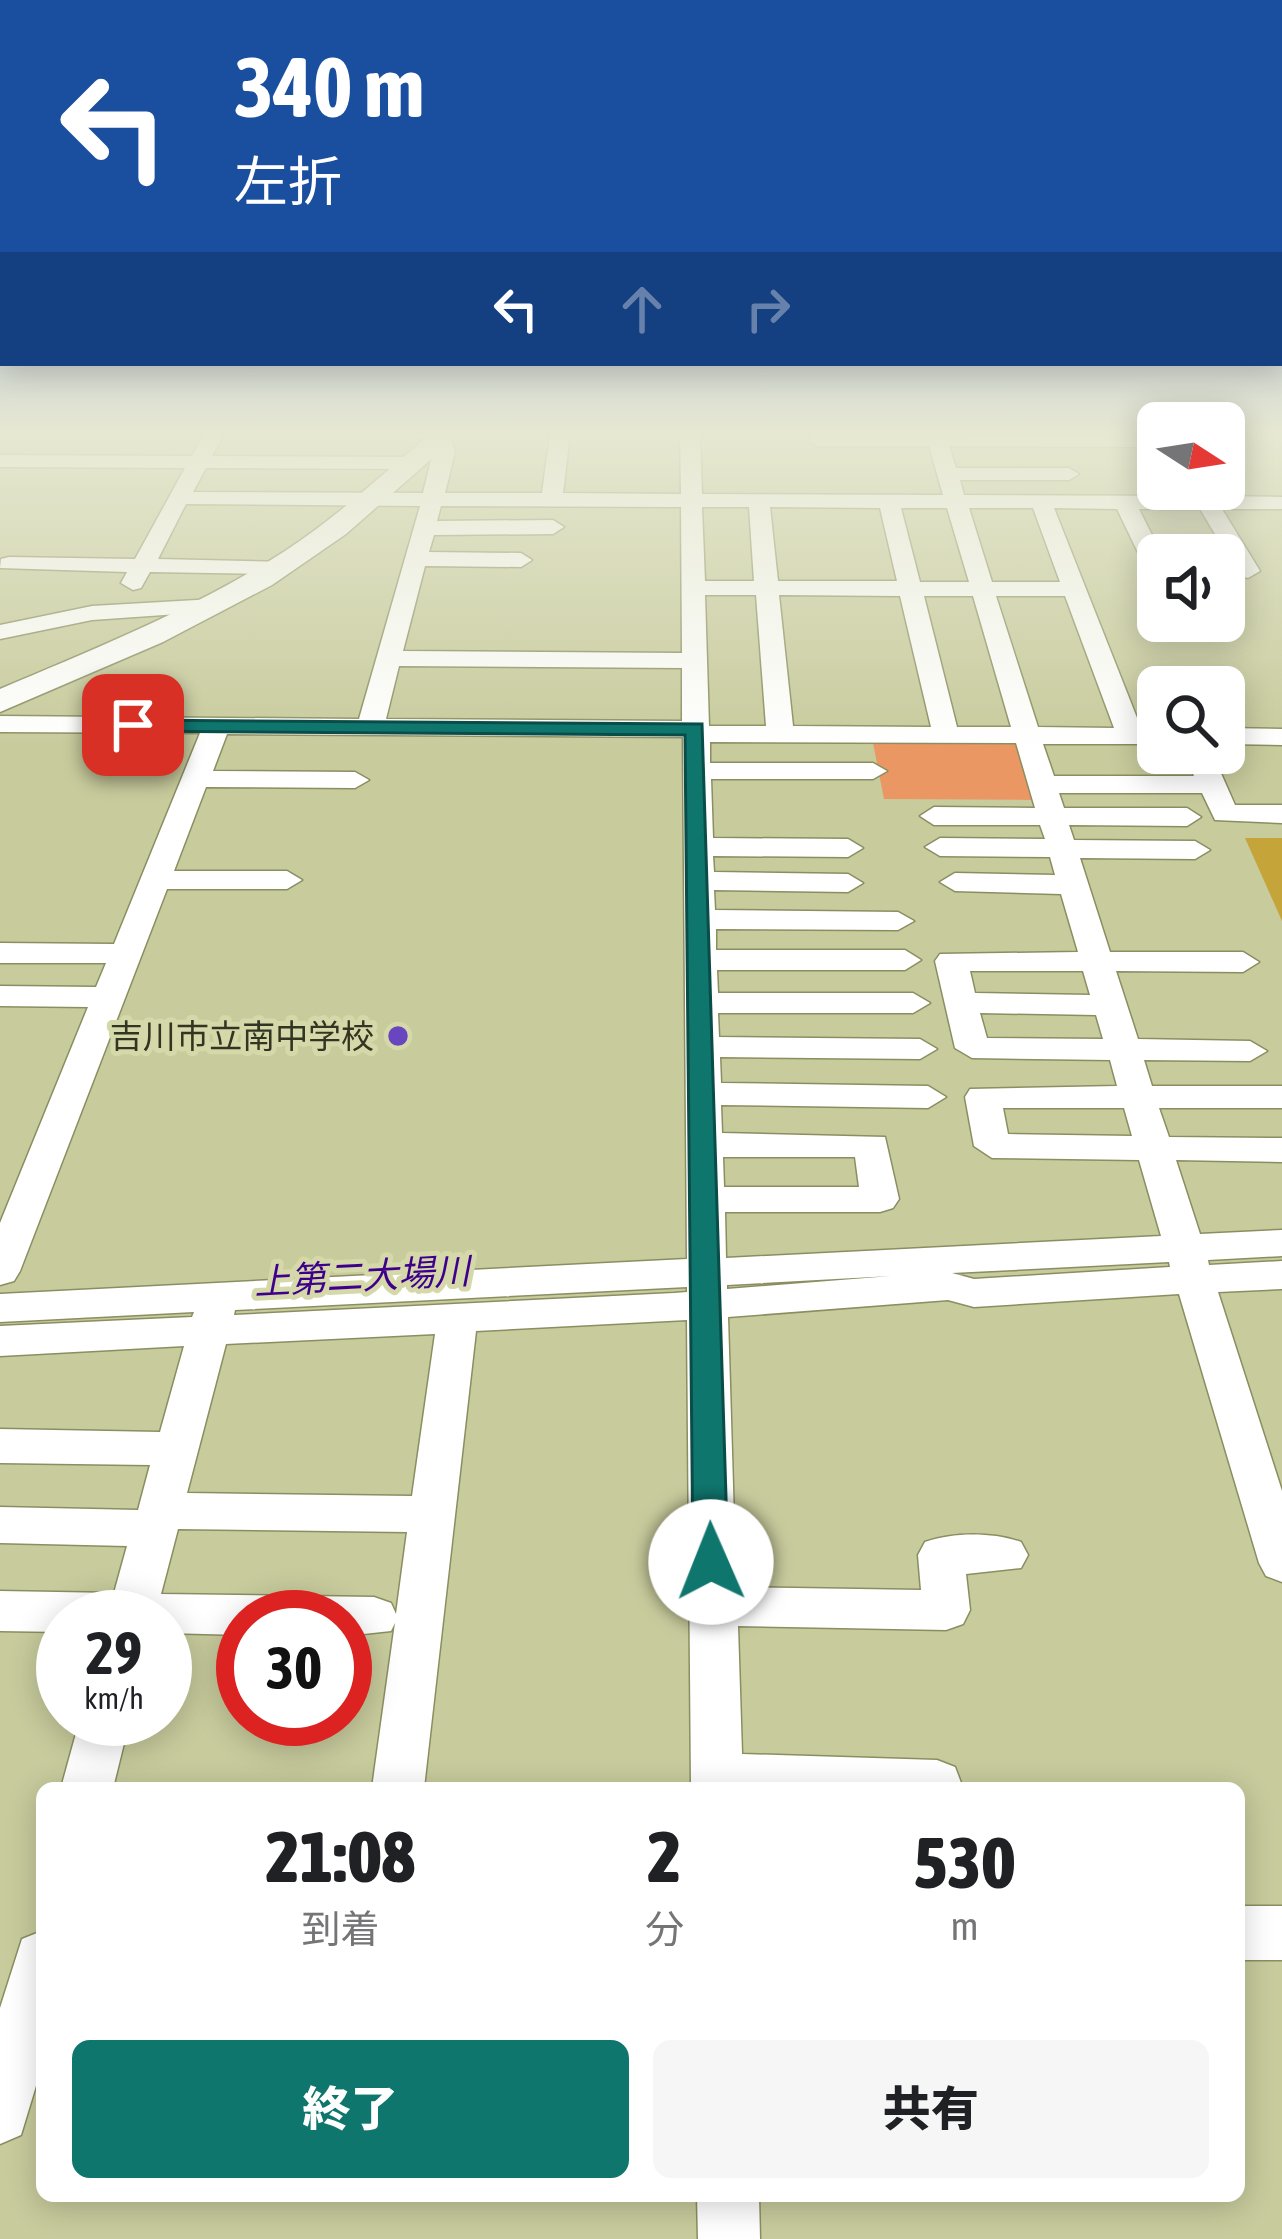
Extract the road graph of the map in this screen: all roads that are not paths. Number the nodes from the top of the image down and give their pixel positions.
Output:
1 (163, 538) edge
2 (320, 538) edge
3 (419, 538) edge
4 (461, 538) edge
5 (691, 538) edge
6 (762, 538) edge
7 (898, 538) edge
8 (969, 538) edge
9 (1056, 538) edge
10 (1228, 538) edge
11 (417, 544) junction
12 (527, 553) dead end
13 (15, 555) dead end
14 (147, 556) junction
15 (279, 567) junction
16 (1248, 571) dead end
17 (691, 588) junction
18 (766, 588) junction
19 (911, 588) junction
20 (983, 588) junction
21 (1076, 589) junction
22 (214, 606) junction
23 (116, 612) junction
24 (0, 632) edge
25 (388, 658) junction
26 (693, 661) junction
27 (0, 702) edge
28 (1137, 719) edge
29 (0, 724) edge
30 (218, 725) junction
31 (370, 727) junction
32 (697, 731) junction
33 (780, 734) junction
34 (946, 735) junction
35 (1027, 736) junction
36 (1137, 736) edge
37 (1245, 736) edge
38 (1282, 736) edge
39 (700, 771) junction
40 (873, 771) dead end
41 (1207, 774) edge
42 (196, 779) junction
43 (355, 780) dead end
44 (1212, 785) junction
45 (1282, 814) edge
46 (934, 816) dead end
47 (1051, 816) junction
48 (1187, 817) dead end
49 (700, 847) junction
50 (848, 848) dead end
51 (940, 848) dead end
52 (1195, 850) dead end
53 (156, 880) junction
54 (287, 880) dead end
55 (700, 881) junction
56 (955, 882) dead end
57 (848, 883) dead end
58 (1072, 885) junction
59 (701, 919) junction
60 (898, 921) dead end
61 (0, 953) edge
62 (127, 954) junction
63 (702, 960) junction
64 (905, 960) dead end
65 (1243, 962) dead end
66 (1096, 964) junction
67 (0, 996) edge
68 (110, 997) junction
69 (703, 1003) junction
70 (962, 1003) junction
71 (913, 1004) dead end
72 (1107, 1005) junction
73 (703, 1047) junction
74 (920, 1048) dead end
75 (1122, 1049) junction
76 (1250, 1051) dead end
77 (704, 1094) junction
78 (928, 1096) dead end
79 (1136, 1096) junction
80 (1282, 1097) edge
81 (704, 1145) junction
82 (1152, 1148) junction
83 (1282, 1150) edge
84 (705, 1200) junction
85 (1282, 1243) edge
86 (3, 1256) edge
87 (1187, 1264) junction
88 (1282, 1275) edge
89 (705, 1288) junction
90 (0, 1308) edge
91 (214, 1314) junction
92 (457, 1318) junction
93 (0, 1341) edge
94 (0, 1446) edge
95 (177, 1448) junction
96 (435, 1514) junction
97 (157, 1519) junction
98 (0, 1525) edge
99 (1004, 1555) dead end
100 (1282, 1563) edge
101 (139, 1590) edge
102 (712, 1606) junction
103 (0, 1611) edge
104 (36, 1612) edge
105 (192, 1615) edge
106 (374, 1617) dead end
107 (98, 1746) edge
108 (89, 1782) edge
109 (399, 1782) edge
110 (717, 1782) edge
111 (1245, 1933) edge
112 (1282, 1933) edge
113 (36, 1980) edge
114 (0, 2114) edge
115 (728, 2202) edge
116 (729, 2239) edge

1 - 14 street
2 - 15 main road
3 - 11 street
4 - 11 street
5 - 17 street
6 - 18 street
7 - 19 street
8 - 20 street
9 - 21 street
10 - 16 street
11 - 12 street
11 - 25 street
13 - 14 street
14 - 15 street
14 - 23 street
15 - 22 main road
17 - 18 street
17 - 26 street
18 - 19 street
18 - 33 street
19 - 20 street
19 - 34 street
20 - 21 street
20 - 35 street
21 - 28 street
22 - 23 street
22 - 27 main road
23 - 24 street
25 - 26 street
25 - 31 street
26 - 32 street
29 - 30 street
30 - 31 street
30 - 42 street
31 - 32 street
32 - 33 street
32 - 39 street
33 - 34 street
34 - 35 street
35 - 36 street
35 - 47 street
37 - 38 street
39 - 40 street
39 - 49 street
41 - 44 street
42 - 43 street
42 - 53 street
44 - 45 street
44 - 47 street
46 - 47 street
47 - 48 street
47 - 51 street
47 - 52 street
47 - 58 street
49 - 50 street
49 - 55 street
53 - 54 street
53 - 62 street
55 - 57 street
55 - 59 street
56 - 58 street
58 - 66 street
59 - 60 street
59 - 63 street
61 - 62 street
62 - 68 street
63 - 64 street
63 - 69 street
65 - 66 street
66 - 70 street
66 - 72 street
67 - 68 street
68 - 86 street
69 - 71 street
69 - 73 street
70 - 72 street
70 - 75 street
72 - 75 street
73 - 74 street
73 - 77 street
75 - 76 street
75 - 79 street
77 - 78 street
77 - 81 street
79 - 80 street
79 - 82 street
79 - 82 street
81 - 84 street
81 - 84 street
82 - 83 street
82 - 87 street
84 - 89 street
85 - 87 street
87 - 88 street
87 - 89 street
87 - 100 street
89 - 91 street
89 - 92 street
89 - 102 street
90 - 91 street
91 - 92 street
91 - 93 street
91 - 95 street
92 - 96 street
94 - 95 street
95 - 97 street
96 - 97 street
96 - 109 street
97 - 98 street
97 - 101 street
99 - 102 street
102 - 110 street
103 - 104 street
105 - 106 street
107 - 108 street
111 - 112 street
113 - 114 street
115 - 116 street

